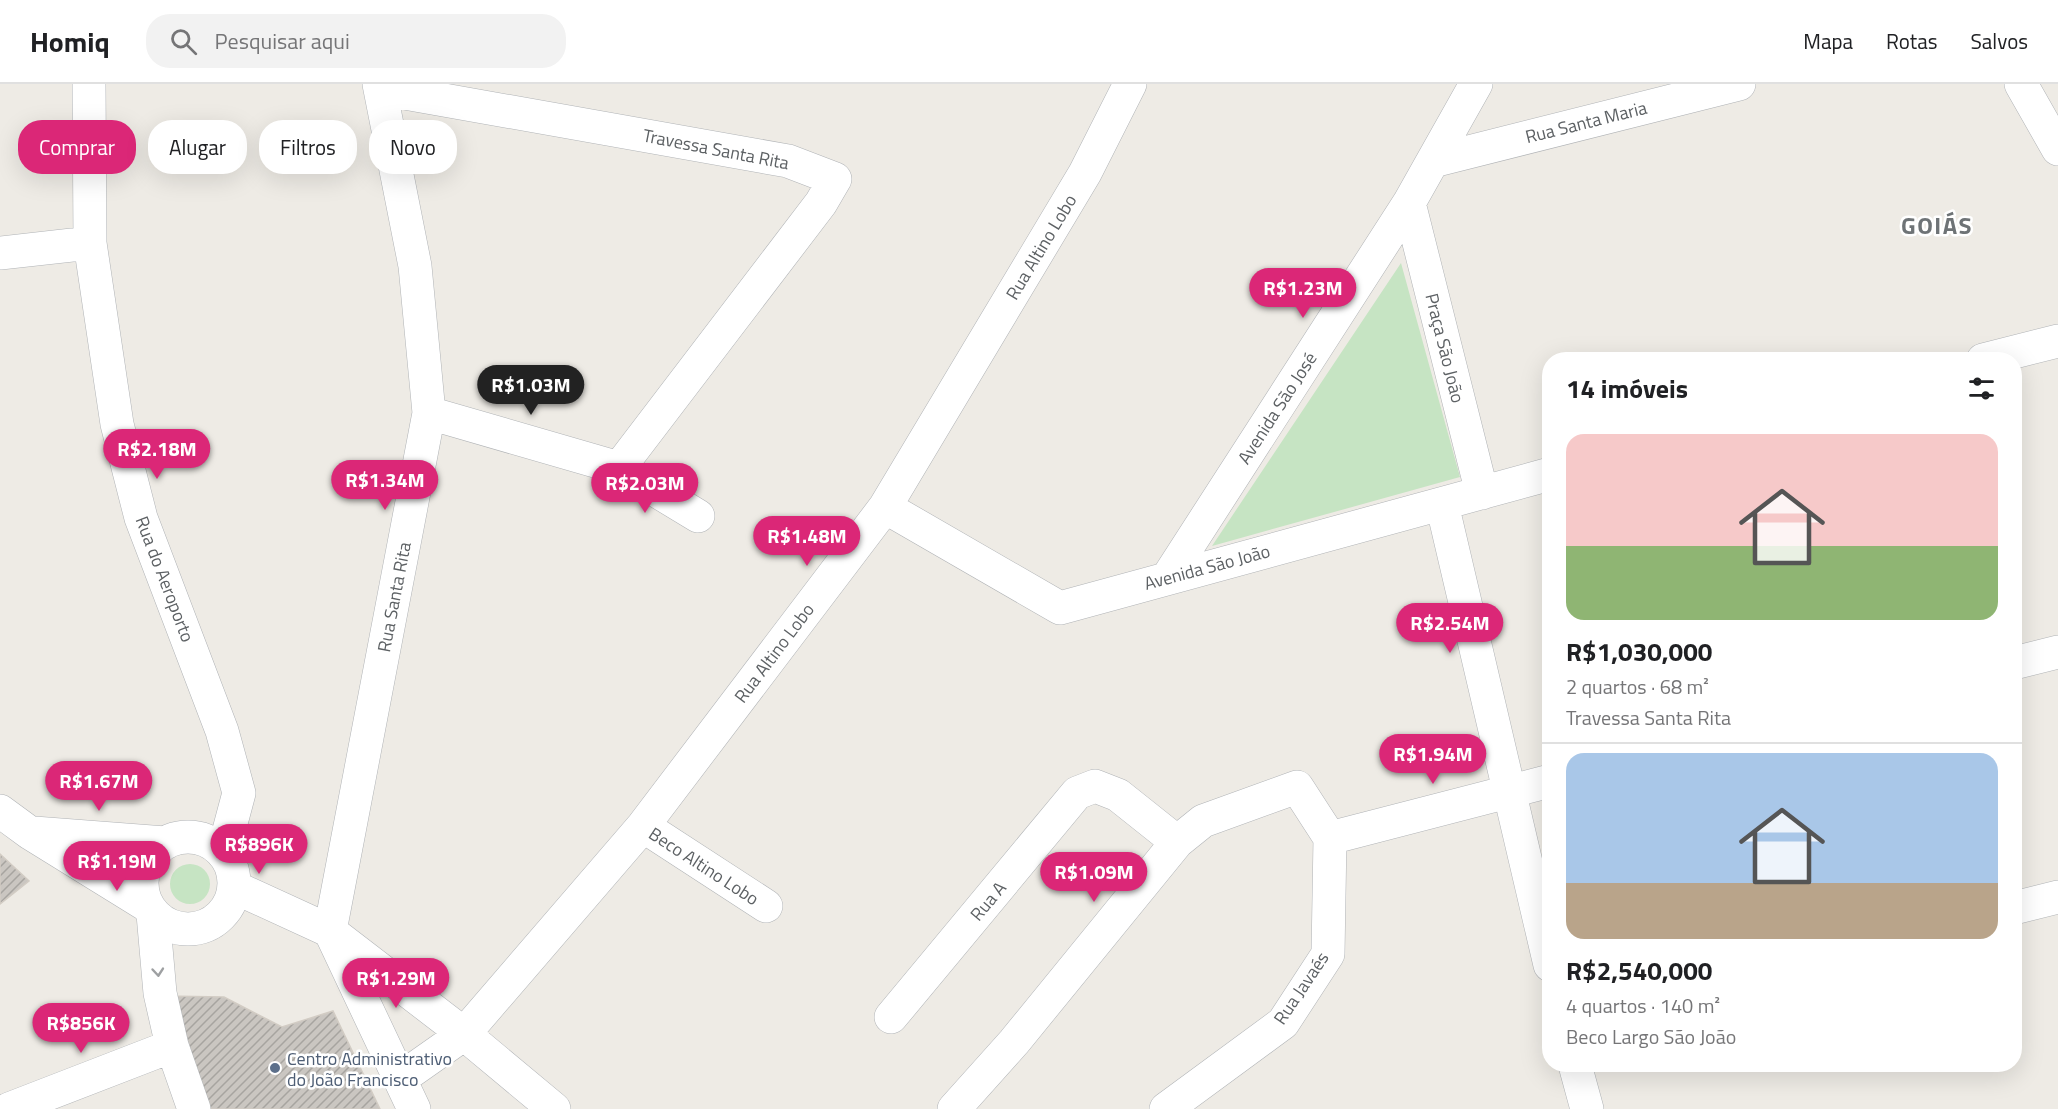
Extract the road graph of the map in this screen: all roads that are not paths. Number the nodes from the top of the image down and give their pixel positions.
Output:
1 (88, 84) edge
2 (1130, 84) edge
3 (1476, 84) edge
4 (1739, 84) edge
5 (2021, 84) edge
6 (380, 86) edge
7 (2058, 149) edge
8 (1433, 161) junction
9 (1409, 203) junction
10 (90, 243) junction
11 (0, 253) edge
12 (2058, 341) edge
13 (2015, 352) edge
14 (429, 413) junction
15 (619, 468) junction
16 (1542, 476) edge
17 (1482, 493) junction
18 (1442, 504) junction
19 (885, 507) junction
20 (698, 516) dead end
21 (1168, 577) junction
22 (2058, 652) edge
23 (2022, 661) edge
24 (1542, 783) edge
25 (1508, 792) junction
26 (0, 812) edge
27 (643, 826) junction
28 (30, 833) junction
29 (1330, 838) junction
30 (1177, 842) junction
31 (165, 843) junction
32 (223, 853) junction
33 (234, 887) junction
34 (2058, 897) edge
35 (766, 906) dead end
36 (2022, 906) edge
37 (150, 910) junction
38 (330, 931) junction
39 (1542, 932) edge
40 (891, 1017) dead end
41 (464, 1034) junction
42 (172, 1046) junction
43 (1577, 1072) edge
44 (400, 1079) junction
45 (9, 1109) edge
46 (194, 1109) edge
47 (414, 1109) edge
48 (554, 1109) edge
49 (954, 1109) edge
50 (1166, 1109) edge
51 (1587, 1109) edge

1 - 10 street, Rua do Aeroporto
2 - 19 street, Rua Altino Lobo
3 - 8 street, Avenida São José
4 - 8 street, Rua Santa Maria
5 - 7 street
6 - 14 street, Rua Santa Rita
6 - 15 street, Travessa Santa Rita
8 - 9 street, Avenida São José
9 - 17 street, Praça São João
9 - 21 street, Avenida São José
10 - 11 street
10 - 32 street, Rua do Aeroporto
12 - 13 street
14 - 15 street
14 - 38 street, Rua Santa Rita
15 - 20 street
16 - 17 street, Avenida São João
17 - 18 street, Avenida São João
18 - 21 street, Avenida São João
18 - 25 street
19 - 21 street, Avenida São João
19 - 27 street, Rua Altino Lobo
22 - 23 street
24 - 25 street
25 - 29 street
25 - 39 street
26 - 28 street
27 - 35 street, Beco Altino Lobo
27 - 41 street, Rua Altino Lobo
28 - 31 street
28 - 37 street
29 - 30 street
29 - 50 street, Rua Javaés
30 - 40 street, Rua A
30 - 49 street
31 - 32 street
31 - 37 street
32 - 33 street
33 - 37 street
33 - 38 street
34 - 36 street
37 -> 42 street
38 - 41 street
38 - 44 street
41 - 44 street, Rua Altino Lobo
41 - 48 street
42 - 45 street
42 - 46 street
43 - 51 street
44 - 47 street

